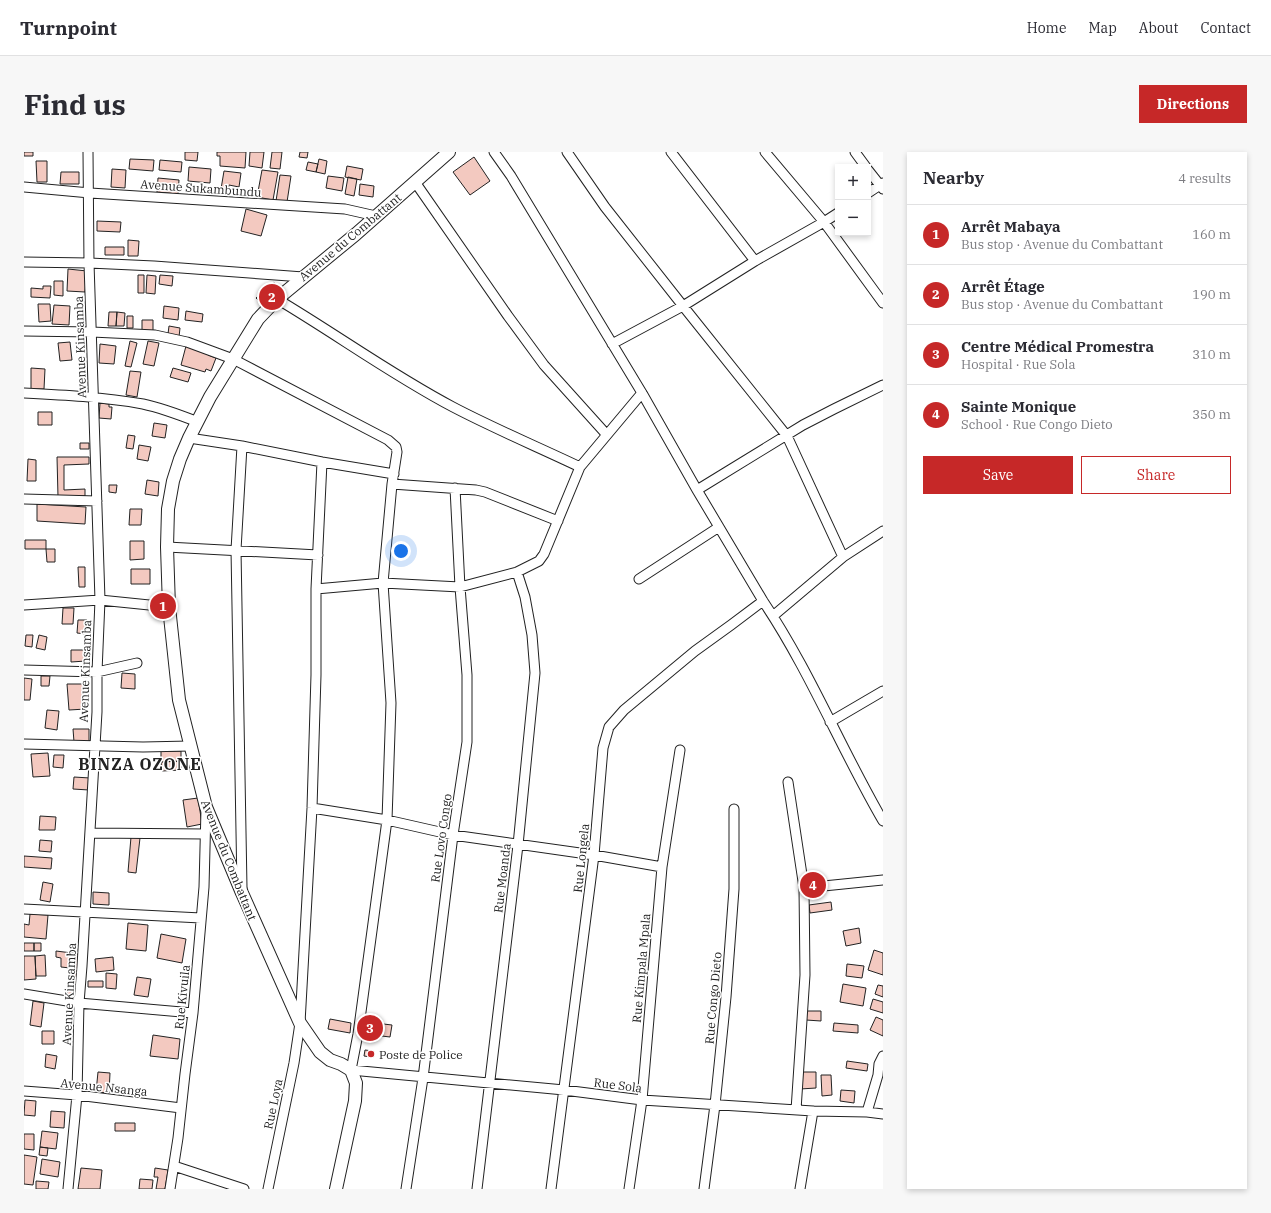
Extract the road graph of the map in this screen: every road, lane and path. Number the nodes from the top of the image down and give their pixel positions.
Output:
1 (88, 152) edge
2 (494, 152) edge
3 (566, 152) edge
4 (671, 152) edge
5 (766, 152) edge
6 (855, 152) edge
7 (443, 153) edge
8 (864, 164) edge
9 (871, 173) edge
10 (415, 182) junction
11 (882, 186) edge
12 (24, 188) edge
13 (871, 192) edge
14 (90, 193) junction
15 (835, 215) edge
16 (376, 216) junction
17 (824, 222) junction
18 (756, 261) junction
19 (24, 262) edge
20 (89, 263) junction
21 (303, 277) junction
22 (277, 299) junction
23 (883, 303) edge
24 (683, 306) junction
25 (24, 331) edge
26 (92, 332) junction
27 (612, 344) junction
28 (233, 359) junction
29 (883, 386) edge
30 (24, 393) edge
31 (642, 393) junction
32 (93, 397) junction
33 (198, 422) junction
34 (607, 434) junction
35 (787, 436) junction
36 (189, 438) junction
37 (242, 446) junction
38 (322, 462) junction
39 (580, 467) junction
40 (394, 474) junction
41 (392, 484) junction
42 (455, 488) junction
43 (697, 490) junction
44 (24, 499) edge
45 (97, 501) junction
46 (558, 521) junction
47 (719, 527) junction
48 (883, 531) edge
49 (167, 547) junction
50 (236, 550) junction
51 (318, 555) junction
52 (843, 557) junction
53 (517, 572) junction
54 (639, 579) dead end
55 (383, 583) junction
56 (460, 587) junction
57 (316, 589) junction
58 (100, 600) junction
59 (763, 601) junction
60 (24, 605) edge
61 (168, 607) junction
62 (773, 616) junction
63 (137, 663) dead end
64 (24, 670) edge
65 (97, 672) junction
66 (883, 691) edge
67 (830, 722) junction
68 (24, 744) edge
69 (95, 746) junction
70 (190, 746) junction
71 (680, 750) dead end
72 (788, 782) dead end
73 (206, 807) junction
74 (312, 808) junction
75 (734, 809) dead end
76 (880, 809) edge
77 (387, 820) junction
78 (883, 821) edge
79 (90, 833) junction
80 (205, 834) junction
81 (453, 835) junction
82 (518, 845) junction
83 (594, 856) junction
84 (662, 867) junction
85 (883, 880) edge
86 (804, 888) junction
87 (242, 893) junction
88 (24, 909) edge
89 (86, 912) junction
90 (201, 918) junction
91 (24, 994) edge
92 (79, 1002) junction
93 (193, 1014) junction
94 (300, 1023) junction
95 (883, 1056) edge
96 (351, 1070) junction
97 (423, 1078) junction
98 (490, 1084) junction
99 (564, 1090) junction
100 (24, 1091) edge
101 (77, 1095) junction
102 (642, 1100) junction
103 (715, 1105) junction
104 (181, 1108) junction
105 (796, 1110) junction
106 (813, 1111) junction
107 (867, 1112) junction
108 (883, 1114) edge
109 (174, 1166) junction
110 (68, 1189) edge
111 (170, 1189) edge
112 (244, 1189) edge
113 (268, 1189) edge
114 (336, 1189) edge
115 (406, 1189) edge
116 (478, 1189) edge
117 (551, 1189) edge
118 (629, 1189) edge
119 (704, 1189) edge
120 (800, 1189) edge

1 - 14 street, Avenue Kinsamba
2 - 27 street
3 - 24 street
4 - 18 street
5 - 17 street
6 - 8 street
7 - 10 street, Avenue du Combattant
9 - 11 street
10 - 16 street, Avenue du Combattant
10 - 34 street
11 - 13 street
12 - 14 street, Avenue Sukambundu
14 - 16 street, Avenue Sukambundu
14 - 20 street, Avenue Kinsamba
15 - 17 street
16 - 21 street, Avenue du Combattant
17 - 18 street
17 - 23 street
18 - 24 street
19 - 20 street
20 - 21 street
20 - 26 street, Avenue Kinsamba
21 - 22 street, Avenue du Combattant
22 - 28 street, Avenue du Combattant
22 - 39 street
24 - 27 street
24 - 35 street
25 - 26 street
26 - 28 street
26 - 32 street, Avenue Kinsamba
27 - 31 street
28 - 33 street, Avenue du Combattant
28 - 40 street
29 - 35 street
30 - 32 street
31 - 34 street
31 - 43 street
32 - 33 street
32 - 45 street, Avenue Kinsamba
33 - 36 street, Avenue du Combattant
34 - 39 street
35 - 43 street
35 - 52 street
36 - 37 street
36 - 49 street, Avenue du Combattant
37 - 38 street
37 - 50 street
38 - 40 street
38 - 51 street, Rue Loya
39 - 46 street
40 - 41 street
41 - 42 street
41 - 55 street
42 - 46 street
42 - 56 street, Rue Lovo Congo
43 - 47 street
44 - 45 street
45 - 58 street, Avenue Kinsamba
46 - 53 street
47 - 54 street
47 - 59 street
48 - 52 street
49 - 50 street
49 - 61 street, Avenue du Combattant
50 - 51 street
50 - 87 street
51 - 57 street, Rue Loya
52 - 62 street
53 - 56 street
53 - 82 street, Rue Moanda
55 - 56 street
55 - 57 street
55 - 77 street
56 - 81 street, Rue Lovo Congo
57 - 74 street, Rue Loya
58 - 60 street
58 - 61 street
58 - 65 street, Avenue Kinsamba
59 - 62 street
59 - 83 street, Rue Longela
61 - 70 street, Avenue du Combattant
62 - 67 street
63 - 65 street
64 - 65 street
65 - 69 street, Avenue Kinsamba
66 - 67 street
67 - 76 street
68 - 69 street
69 - 70 street
69 - 79 street, Avenue Kinsamba
70 - 73 street, Avenue du Combattant
71 - 84 street, Rue Kimpala Mpala
72 - 86 street
73 - 80 street, Rue Kivuila
73 - 87 street, Avenue du Combattant
74 - 77 street
74 - 94 street, Rue Loya
75 - 103 street, Rue Congo Dieto
76 - 78 street
77 - 81 street
77 - 96 street
79 - 80 street
79 - 89 street, Avenue Kinsamba
80 - 90 street, Rue Kivuila
81 - 82 street
81 - 97 street, Rue Lovo Congo
82 - 83 street
82 - 98 street, Rue Moanda
83 - 84 street
83 - 99 street, Rue Longela
84 - 102 street, Rue Kimpala Mpala
85 - 86 street
86 - 105 street
87 - 94 street, Avenue du Combattant
88 - 89 street
89 - 90 street
89 - 92 street, Avenue Kinsamba
90 - 93 street, Rue Kivuila
91 - 92 street
92 - 93 street
92 - 101 street, Avenue Kinsamba
93 - 104 street, Rue Kivuila
94 - 96 street, Avenue du Combattant
94 - 113 street, Rue Loya
95 - 107 street
96 - 97 street, Rue Sola
96 - 114 street
97 - 98 street, Rue Sola
97 - 115 street, Rue Lovo Congo
98 - 99 street, Rue Sola
98 - 116 street, Rue Moanda
99 - 102 street, Rue Sola
99 - 117 street, Rue Longela
100 - 101 street, Avenue Nsanga
101 - 104 street, Avenue Nsanga
101 - 110 street, Avenue Kinsamba
102 - 103 street, Rue Sola
102 - 118 street, Rue Kimpala Mpala
103 - 105 street, Rue Sola
103 - 119 street, Rue Congo Dieto
104 - 109 street, Rue Kivuila
105 - 106 street, Rue Sola
106 - 107 street, Rue Sola
106 - 120 street
107 - 108 street, Rue Sola
109 - 111 street, Rue Kivuila
109 - 112 street

